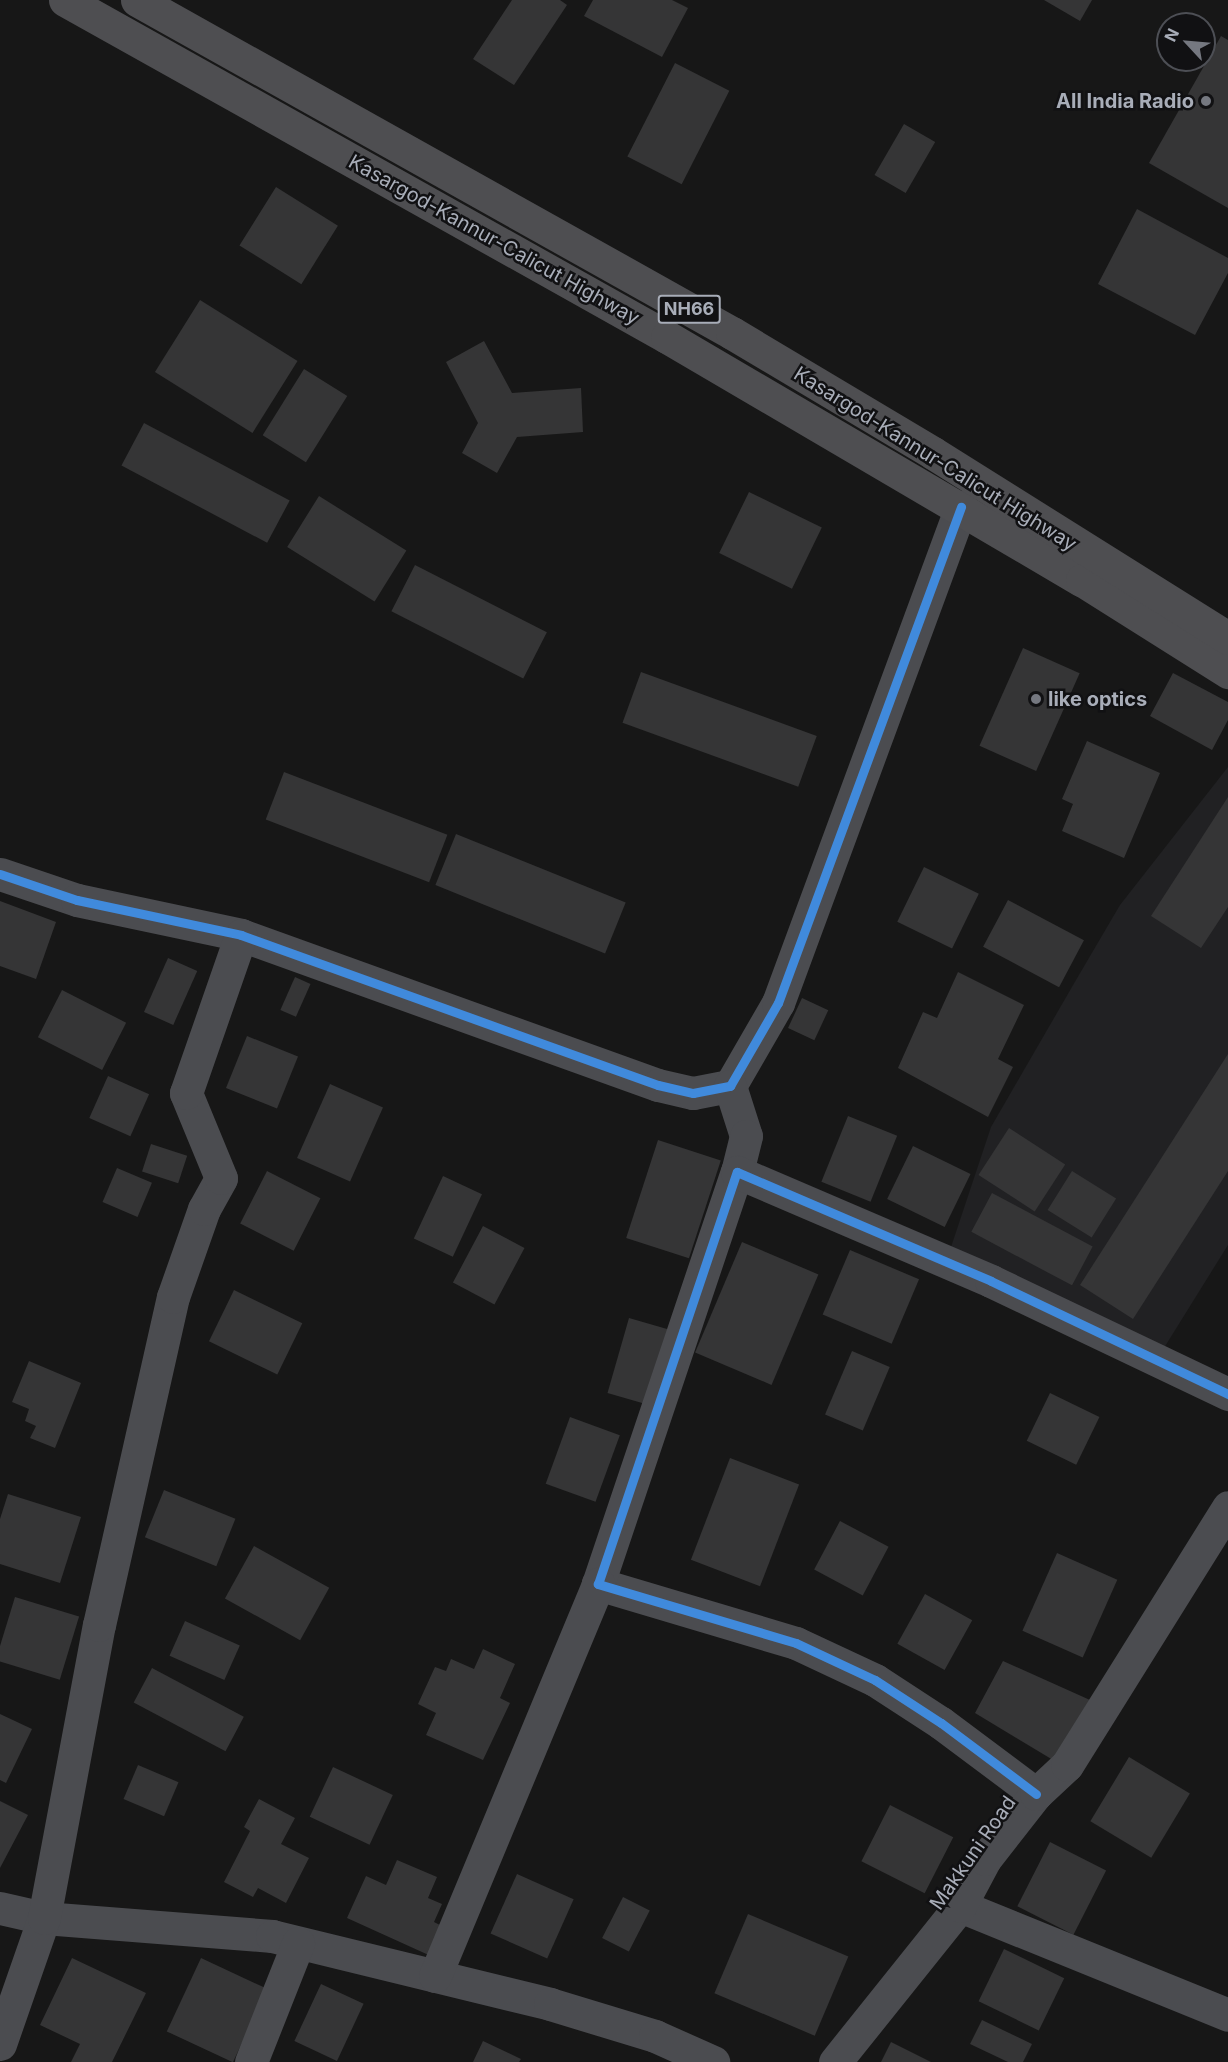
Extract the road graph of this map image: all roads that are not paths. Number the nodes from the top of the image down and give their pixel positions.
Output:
1 (65, 0) edge
2 (137, 0) edge
3 (960, 507) junction
4 (1228, 638) edge
5 (1228, 672) edge
6 (0, 874) edge
7 (241, 935) junction
8 (730, 1086) junction
9 (737, 1172) junction
10 (1228, 1394) edge
11 (1228, 1508) edge
12 (598, 1584) junction
13 (1036, 1794) junction
14 (960, 1906) junction
15 (0, 1908) edge
16 (44, 1918) junction
17 (298, 1943) junction
18 (435, 1976) junction
19 (1228, 2015) edge
20 (0, 2044) edge
21 (251, 2062) edge
22 (713, 2062) edge
23 (835, 2062) edge

1 - 3 highway, Kasargod-Kannur-Calicut Highway / NH66
2 - 4 highway, Kasargod-Kannur-Calicut Highway / NH66
3 - 5 highway, Kasargod-Kannur-Calicut Highway / NH66
3 - 8 street
6 - 7 street
7 - 8 street
7 - 16 street
8 - 9 street
9 - 10 street
9 - 12 street
11 - 13 street, Makkuni Road
12 - 13 street
12 - 18 street
13 - 14 street, Makkuni Road
14 - 19 street
14 - 23 street, Makkuni Road
15 - 16 street
16 - 17 street
16 - 20 street
17 - 18 street
17 - 21 street
18 - 22 street

